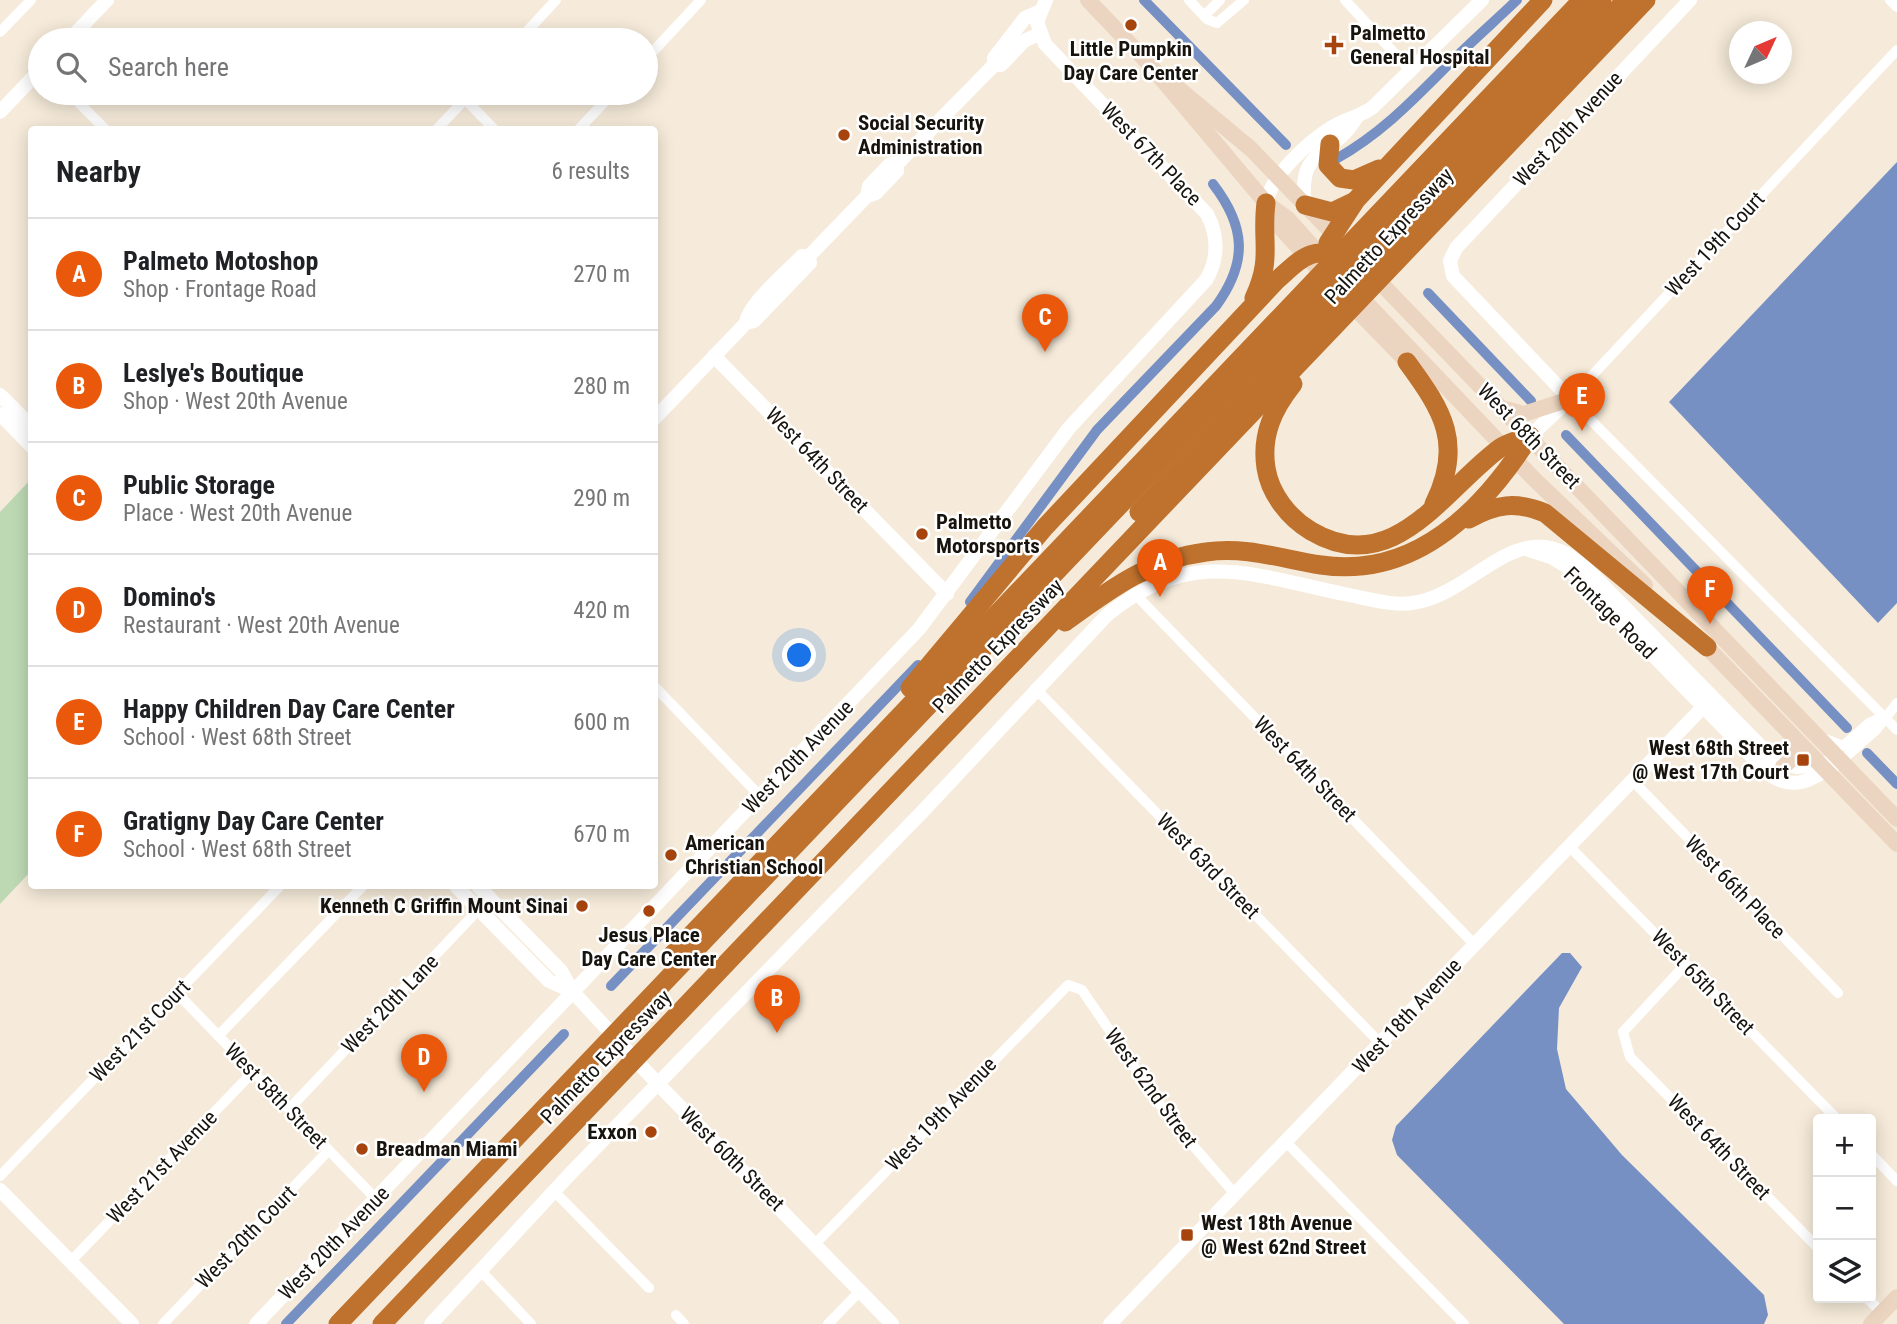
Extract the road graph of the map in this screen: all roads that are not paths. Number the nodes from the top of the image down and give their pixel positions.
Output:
1 (31, 0) edge
2 (107, 0) edge
3 (556, 0) edge
4 (702, 0) edge
5 (1088, 0) edge
6 (1189, 0) edge
7 (1220, 0) edge
8 (1244, 0) edge
9 (1345, 0) edge
10 (1482, 0) edge
11 (1542, 0) edge
12 (1582, 0) edge
13 (1602, 0) edge
14 (1626, 0) edge
15 (1646, 0) edge
16 (1690, 0) edge
17 (1890, 0) edge
18 (1044, 5) edge
19 (1897, 7) edge
20 (1204, 16) junction
21 (80, 28) edge
22 (530, 28) edge
23 (0, 32) edge
24 (1039, 34) junction
25 (658, 46) edge
26 (1897, 50) edge
27 (994, 65) junction
28 (1150, 65) junction
29 (1410, 70) junction
30 (28, 83) edge
31 (81, 105) edge
32 (457, 105) edge
33 (474, 105) edge
34 (602, 105) edge
35 (0, 112) edge
36 (1356, 118) junction
37 (102, 126) edge
38 (439, 126) edge
39 (492, 126) edge
40 (582, 126) edge
41 (1331, 144) junction
42 (1390, 164) junction
43 (1279, 177) junction
44 (1356, 200) junction
45 (1266, 203) junction
46 (1305, 205) junction
47 (1379, 246) junction
48 (1322, 251) junction
49 (1216, 253) joint
50 (1365, 267) joint
51 (1324, 305) junction
52 (1250, 308) junction
53 (714, 356) junction
54 (1407, 362) junction
55 (0, 395) edge
56 (1570, 399) junction
57 (0, 407) edge
58 (1501, 407) junction
59 (18, 413) junction
60 (0, 414) edge
61 (658, 415) edge
62 (28, 423) edge
63 (1530, 436) junction
64 (28, 443) edge
65 (1508, 453) junction
66 (1430, 513) junction
67 (1449, 529) junction
68 (1524, 549) junction
69 (1134, 593) junction
70 (947, 594) junction
71 (1707, 647) junction
72 (1024, 651) junction
73 (1035, 688) junction
74 (658, 690) edge
75 (1897, 703) edge
76 (1703, 708) junction
77 (1726, 712) junction
78 (1884, 717) junction
79 (1897, 730) edge
80 (1814, 733) junction
81 (1795, 739) junction
82 (862, 754) junction
83 (1841, 761) junction
84 (1783, 767) junction
85 (1823, 767) junction
86 (1632, 780) junction
87 (760, 796) junction
88 (1897, 819) edge
89 (1897, 844) edge
90 (1569, 846) junction
91 (277, 889) edge
92 (360, 889) edge
93 (459, 889) edge
94 (481, 889) edge
95 (489, 897) junction
96 (480, 910) junction
97 (1475, 945) junction
98 (1686, 964) junction
99 (1068, 985) joint
100 (573, 992) junction
101 (177, 993) junction
102 (1838, 993) dead end
103 (641, 1021) junction
104 (218, 1036) junction
105 (1381, 1044) junction
106 (599, 1065) junction
107 (253, 1072) junction
108 (657, 1083) junction
109 (289, 1110) junction
110 (1832, 1114) edge
111 (1286, 1142) junction
112 (329, 1150) junction
113 (1876, 1159) edge
114 (0, 1175) edge
115 (1897, 1181) edge
116 (0, 1189) edge
117 (554, 1191) junction
118 (1235, 1194) junction
119 (376, 1199) junction
120 (1813, 1243) edge
121 (815, 1244) junction
122 (71, 1261) junction
123 (480, 1270) junction
124 (649, 1288) dead end
125 (860, 1291) junction
126 (1897, 1297) edge
127 (676, 1315) dead end
128 (1876, 1319) edge
129 (132, 1324) edge
130 (163, 1324) edge
131 (256, 1324) edge
132 (321, 1324) edge
133 (338, 1324) edge
134 (365, 1324) edge
135 (382, 1324) edge
136 (431, 1324) edge
137 (531, 1324) edge
138 (684, 1324) edge
139 (828, 1324) edge
140 (892, 1324) edge
141 (1110, 1324) edge
142 (1464, 1324) edge

1 - 23 street
2 - 21 street
3 - 22 street
4 - 25 street
5 - 28 main road, West 68th Street
6 - 20 street
7 - 20 street
8 - 20 street
9 - 29 street
10 - 29 street
11 - 42 highway
12 - 47 highway, Palmetto Expressway
13 - 47 highway
14 - 47 highway
15 - 47 highway, Palmetto Expressway
16 - 56 street, West 20th Avenue
17 - 19 street
18 - 24 street
18 - 27 street
24 - 27 street
24 - 49 street, West 67th Place
26 - 56 street, West 19th Court
27 - 53 street
28 - 43 main road, West 68th Street
28 - 45 main road, West 68th Street
29 - 36 street
30 - 35 street
31 - 37 street
32 - 38 street
33 - 39 street
34 - 40 street
36 - 41 street
36 - 43 street
41 - 42 highway
41 - 46 street
42 - 44 highway
43 - 45 street
43 - 46 main road, West 68th Street
44 - 46 highway
44 - 48 highway
45 - 48 main road, West 68th Street
45 - 52 highway
46 - 48 main road, West 68th Street
47 - 51 highway, Palmetto Expressway
47 - 51 highway, Palmetto Expressway
48 - 50 highway
48 - 52 highway
48 - 54 main road, West 68th Street
48 - 65 main road, West 68th Street
49 - 70 street, West 20th Avenue
50 - 58 main road, West 68th Street
51 - 66 highway
51 - 72 highway, Palmetto Expressway
51 - 82 highway, Palmetto Expressway
51 - 103 highway
52 - 82 highway
53 - 61 street
53 - 70 street, West 64th Street
54 - 65 main road, West 68th Street
54 - 66 highway
55 - 59 street
56 - 58 main road
56 - 63 street, West 19th Court
56 - 78 street
57 - 59 street
58 - 63 main road, West 68th Street
59 - 62 street
60 - 64 street
63 - 65 highway
63 - 80 main road, West 68th Street
65 - 66 highway
65 - 67 highway
65 - 71 main road, West 68th Street
67 - 71 highway
67 - 72 highway
68 - 69 street
68 - 76 street, Frontage Road
68 - 77 street, Frontage Road
69 - 73 street
69 - 97 street, West 64th Street
70 - 87 street, West 20th Avenue
71 - 81 main road, West 68th Street
72 - 103 highway, Palmetto Expressway
73 - 105 street, West 63rd Street
73 - 108 street
74 - 87 street
75 - 78 street
76 - 77 street
76 - 85 street, Frontage Road
76 - 86 street, West 18th Avenue
77 - 84 street, Frontage Road
78 - 79 street
78 - 80 street
78 - 83 street
80 - 83 main road, West 68th Street
81 - 84 main road
81 - 85 main road, West 68th Street
82 - 103 highway, Palmetto Expressway
83 - 85 street
83 - 88 main road, West 68th Street
84 - 85 street
85 - 89 main road, West 68th Street
86 - 90 street, West 18th Avenue
86 - 102 street, West 66th Place
87 - 100 street, West 20th Avenue
90 - 97 street, West 18th Avenue
90 - 98 street, West 65th Street
91 - 101 street, West 21st Court
92 - 104 street
93 - 96 street, West 60th Street
94 - 95 street, West 60th Street
95 - 96 street, West 20th Lane
95 - 100 street, West 60th Street
96 - 100 street, West 60th Street
96 - 109 street, West 20th Lane
97 - 105 street, West 18th Avenue
98 - 110 street, West 65th Street
98 - 120 street, West 64th Street
99 - 118 street, West 62nd Street
99 - 121 street, West 19th Avenue
100 - 108 street, West 60th Street
100 - 119 street, West 20th Avenue
101 - 104 street, West 58th Street
101 - 114 street, West 21st Court
103 - 106 highway, Palmetto Expressway
103 - 106 highway, Palmetto Expressway
104 - 107 street, West 58th Street
105 - 111 street, West 18th Avenue
106 - 132 highway, Palmetto Expressway
106 - 133 highway
106 - 134 highway
106 - 135 highway, Palmetto Expressway
107 - 109 street, West 58th Street
107 - 122 street, West 21st Avenue
108 - 117 street
108 - 121 street, West 60th Street
109 - 112 street, West 58th Street
111 - 118 street, West 18th Avenue
111 - 142 street
112 - 119 street, West 58th Street
112 - 130 street, West 20th Court
113 - 115 street
116 - 122 street
117 - 123 street
117 - 124 street
118 - 141 street, West 18th Avenue
119 - 131 street, West 20th Avenue
121 - 125 street, West 60th Street
122 - 129 street
123 - 136 street
123 - 137 street
125 - 139 street
125 - 140 street, West 60th Street
126 - 128 main road
127 - 138 street

